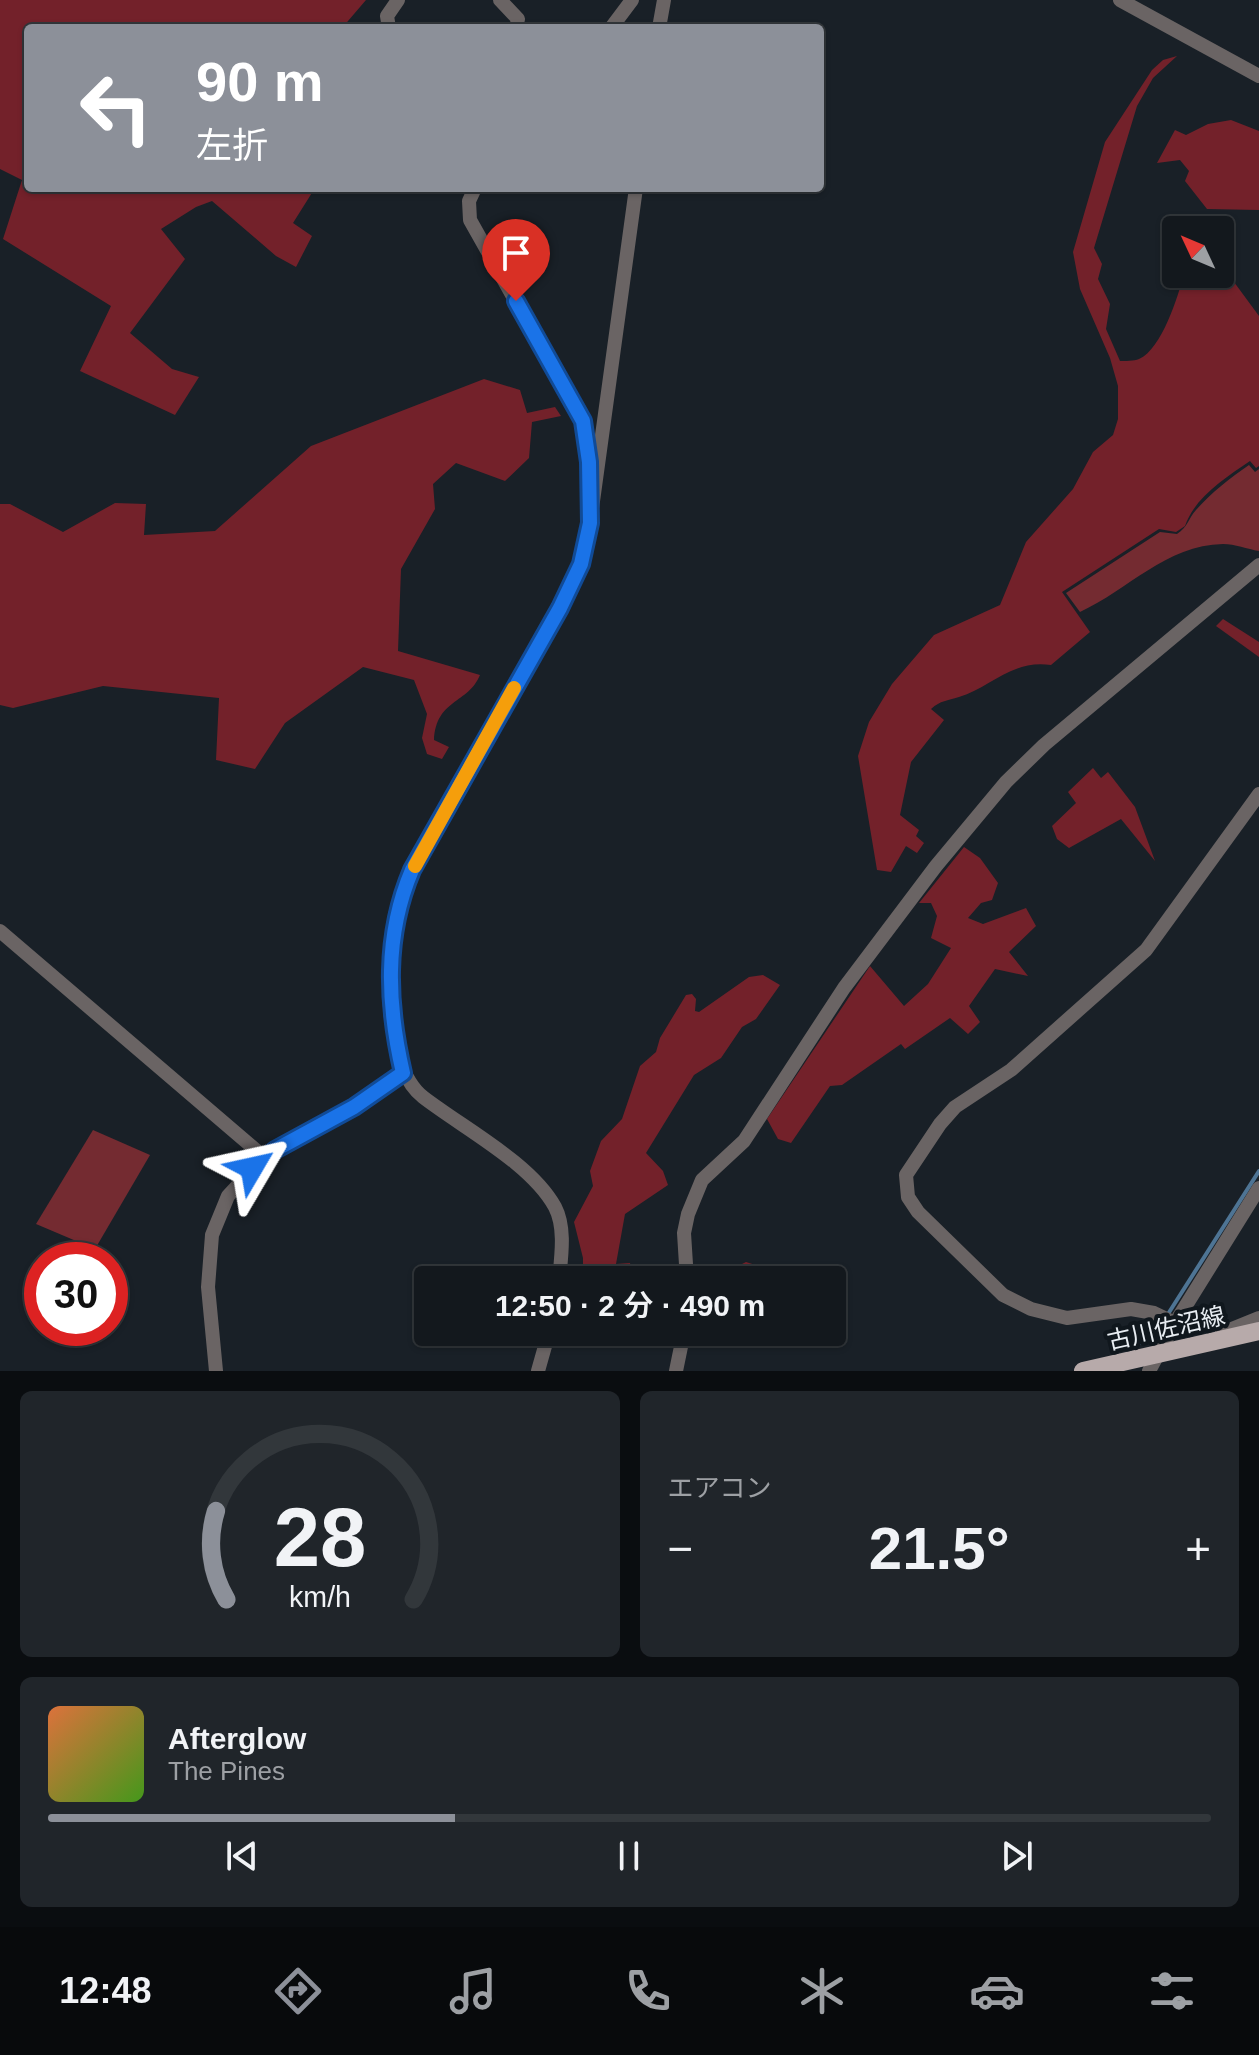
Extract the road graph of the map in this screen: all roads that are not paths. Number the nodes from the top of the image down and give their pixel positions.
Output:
1 (398, 0) edge
2 (500, 0) edge
3 (632, 0) edge
4 (664, 0) edge
5 (1120, 0) edge
6 (388, 24) edge
7 (517, 24) edge
8 (614, 24) edge
9 (660, 24) edge
10 (1259, 76) edge
11 (473, 192) edge
12 (635, 192) edge
13 (590, 523) junction
14 (1259, 565) edge
15 (1259, 794) edge
16 (0, 931) edge
17 (403, 1073) junction
18 (264, 1157) junction
19 (1259, 1188) edge
20 (560, 1266) edge
21 (686, 1266) edge
22 (1259, 1318) edge
23 (1174, 1322) junction
24 (1259, 1331) edge
25 (545, 1346) edge
26 (681, 1346) edge
27 (1181, 1349) junction
28 (1160, 1354) junction
29 (216, 1371) edge
30 (538, 1371) edge
31 (676, 1371) edge
32 (1083, 1371) edge
33 (1149, 1371) edge

1 - 6 street
2 - 7 street
3 - 8 street
4 - 9 street
5 - 10 street
11 - 13 street
12 - 13 street
13 - 17 street
14 - 21 street
15 - 23 street
16 - 18 street
17 - 18 street
17 - 20 street
18 - 29 street
19 - 23 street
22 - 27 street
23 - 28 street
24 - 27 main road, 古川佐沼線
25 - 30 street
26 - 31 street
27 - 28 main road, 古川佐沼線
28 - 32 main road, 古川佐沼線
28 - 33 street

